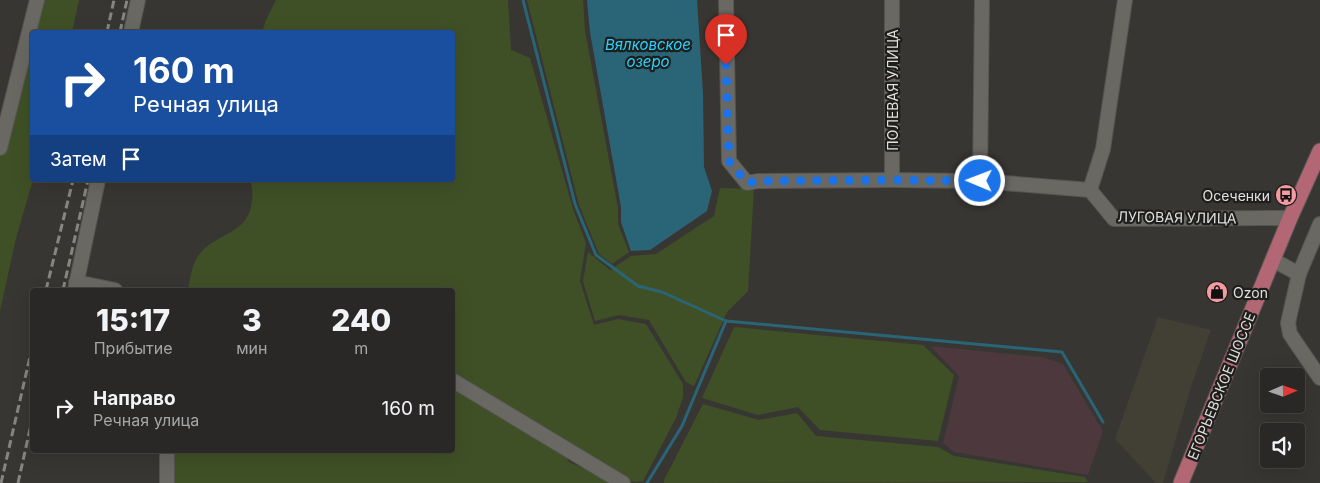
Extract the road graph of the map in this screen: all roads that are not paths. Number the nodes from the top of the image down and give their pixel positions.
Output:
1 (37, 0) edge
2 (138, 0) edge
3 (726, 0) edge
4 (892, 0) edge
5 (982, 0) edge
6 (1125, 0) edge
7 (131, 30) edge
8 (0, 148) edge
9 (1318, 160) edge
10 (892, 180) junction
11 (980, 181) junction
12 (98, 182) edge
13 (1090, 190) junction
14 (1290, 218) junction
15 (1320, 224) edge
16 (1273, 260) junction
17 (1299, 274) junction
18 (76, 286) edge
19 (96, 288) edge
20 (1320, 378) edge
21 (455, 382) edge
22 (167, 453) edge
23 (167, 483) edge
24 (623, 483) edge
25 (1181, 483) edge

1 - 8 street
2 - 7 street
3 - 10 street
4 - 10 street, ПОЛЕВАЯ УЛИЦА
5 - 11 street
6 - 13 street
9 - 14 main road, ЕГОРЬЕВСКОЕ ШОССЕ
10 - 11 street
11 - 13 street
12 - 18 street
13 - 14 street, ЛУГОВАЯ УЛИЦА
14 - 16 main road, ЕГОРЬЕВСКОЕ ШОССЕ
15 - 17 street
16 - 17 street
16 - 25 main road, ЕГОРЬЕВСКОЕ ШОССЕ
17 - 20 street
18 - 19 street
21 - 24 street
22 - 23 street

